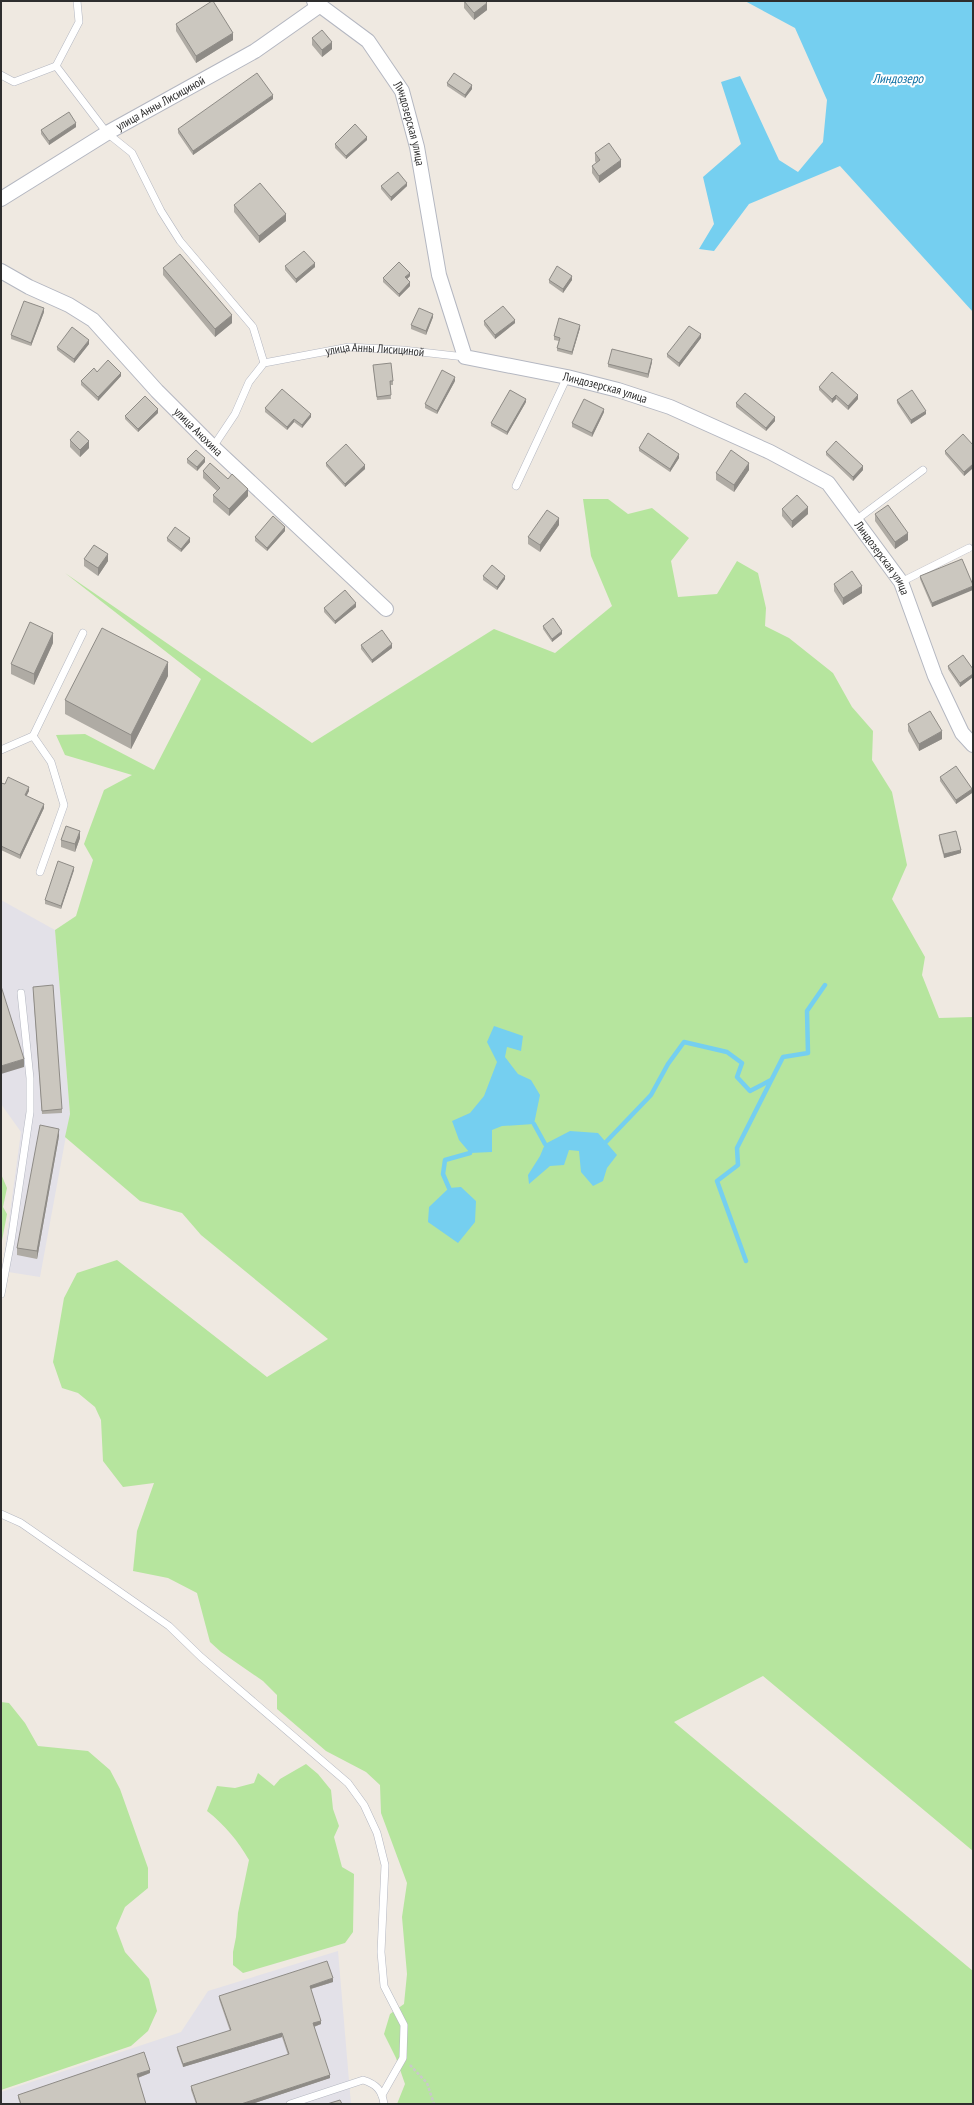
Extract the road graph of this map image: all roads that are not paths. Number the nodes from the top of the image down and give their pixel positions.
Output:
1 (77, 1) edge
2 (319, 3) edge
3 (56, 66) junction
4 (1, 75) edge
5 (107, 133) junction
6 (1, 199) edge
7 (1, 271) edge
8 (465, 357) junction
9 (264, 363) junction
10 (567, 377) junction
11 (213, 447) junction
12 (923, 470) dead end
13 (516, 486) dead end
14 (856, 520) junction
15 (969, 548) dead end
16 (901, 582) junction
17 (386, 609) dead end
18 (83, 633) dead end
19 (33, 736) junction
20 (973, 745) edge
21 (1, 750) edge
22 (40, 872) dead end
23 (21, 993) dead end
24 (1, 1294) edge
25 (1, 1514) edge
26 (382, 2094) junction
27 (290, 2104) edge
28 (384, 2104) edge

1 - 3 lane
2 - 5 street, улица Анны Лисициной
2 - 8 street, Линдозерская улица
3 - 4 lane
3 - 5 lane
5 - 6 street, улица Анны Лисициной
5 - 9 lane
7 - 11 street, улица Анохина
8 - 9 lane, улица Анны Лисициной
8 - 10 street, Линдозерская улица
9 - 11 lane
10 - 13 lane
10 - 14 street, Линдозерская улица
11 - 17 street, улица Анохина
12 - 14 lane
14 - 16 street, Линдозерская улица
15 - 16 lane
16 - 20 street, Линдозерская улица
18 - 19 lane
19 - 21 lane
19 - 22 lane
23 - 24 lane
25 - 26 lane
26 - 27 lane
26 - 28 lane

